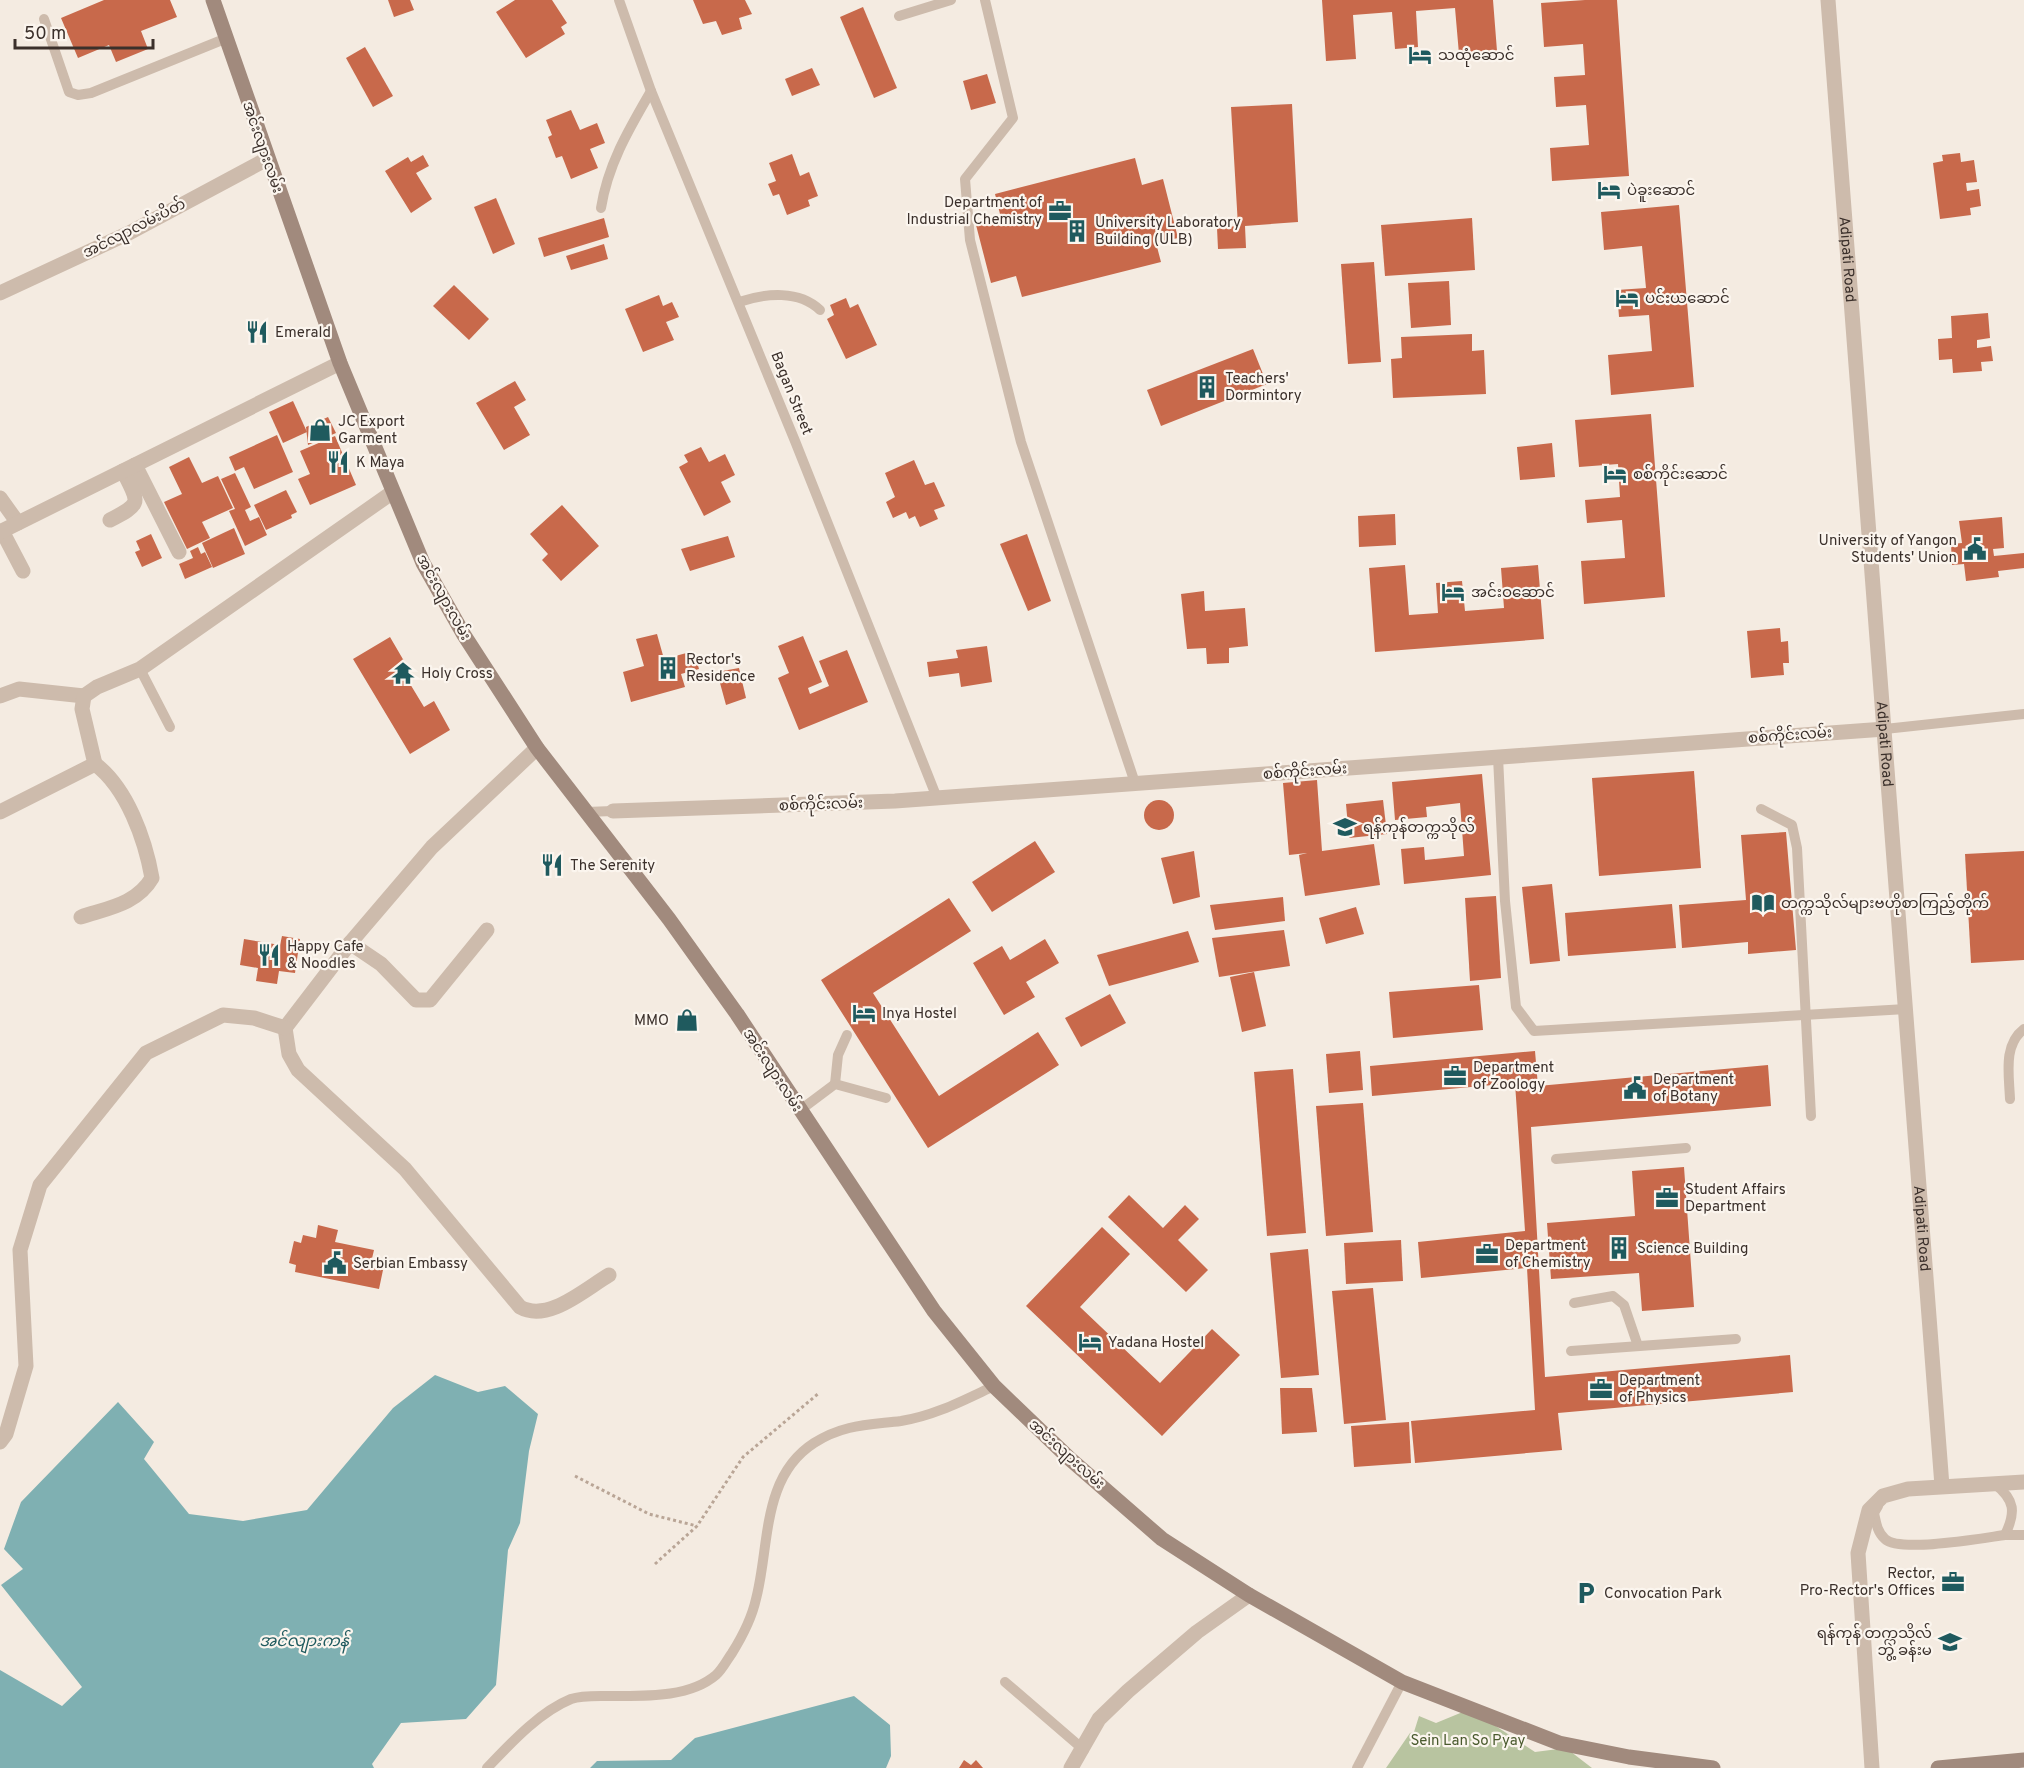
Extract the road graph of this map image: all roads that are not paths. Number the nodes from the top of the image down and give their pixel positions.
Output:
1 (213, 0) edge
2 (618, 0) edge
3 (951, 0) edge
4 (985, 0) edge
5 (1828, 0) edge
6 (899, 16) dead end
7 (44, 19) dead end
8 (227, 38) junction
9 (651, 91) junction
10 (267, 159) junction
11 (600, 208) dead end
12 (0, 293) edge
13 (739, 302) junction
14 (820, 310) dead end
15 (340, 363) junction
16 (129, 468) junction
17 (393, 492) junction
18 (0, 498) edge
19 (110, 520) dead end
20 (18, 523) junction
21 (1, 532) edge
22 (178, 552) dead end
23 (23, 572) dead end
24 (140, 669) junction
25 (0, 696) edge
26 (84, 696) junction
27 (2024, 714) edge
28 (170, 727) dead end
29 (1885, 729) junction
30 (537, 748) junction
31 (1498, 757) junction
32 (95, 764) junction
33 (1135, 783) junction
34 (937, 798) junction
35 (1761, 808) dead end
36 (0, 812) edge
37 (586, 812) junction
38 (613, 812) joint
39 (81, 917) dead end
40 (487, 930) dead end
41 (350, 943) junction
42 (1906, 1009) junction
43 (1805, 1014) junction
44 (285, 1029) junction
45 (2024, 1029) edge
46 (847, 1035) dead end
47 (835, 1084) junction
48 (886, 1098) dead end
49 (2010, 1099) dead end
50 (799, 1111) junction
51 (1811, 1116) dead end
52 (1686, 1148) dead end
53 (1556, 1159) dead end
54 (609, 1275) dead end
55 (1574, 1303) dead end
56 (1736, 1339) dead end
57 (1638, 1346) junction
58 (1571, 1351) dead end
59 (994, 1386) junction
60 (0, 1442) edge
61 (2024, 1482) edge
62 (1995, 1484) junction
63 (1942, 1486) junction
64 (1883, 1496) junction
65 (2024, 1534) edge
66 (2005, 1535) junction
67 (1249, 1595) junction
68 (1005, 1682) dead end
69 (1402, 1682) junction
70 (1084, 1750) junction
71 (2024, 1760) edge
72 (487, 1768) edge
73 (1071, 1768) edge
74 (1356, 1768) edge
75 (1713, 1768) edge
76 (1872, 1768) edge
77 (1938, 1768) edge

1 - 8 main road, အင်းလျားလမ်း
2 - 9 lane, Bagan Street
3 - 6 lane
4 - 33 lane
5 - 29 street, Adipati Road
7 - 8 lane
8 - 10 main road, အင်းလျားလမ်း
9 - 11 lane
9 - 13 lane, Bagan Street
10 - 12 street, အင်လျာလမ်းပိတ်
10 - 15 main road, အင်းလျားလမ်း
13 - 14 lane
13 - 34 lane, Bagan Street
15 - 16 street
15 - 17 main road, အင်းလျားလမ်း
16 - 19 street
16 - 20 street
16 - 22 street
17 - 24 street
17 - 30 main road, အင်းလျားလမ်း
18 - 20 street
20 - 21 street
21 - 23 street
24 - 26 street
24 - 28 lane
25 - 26 street
26 - 32 street
27 - 29 lane, စစ်ကိုင်းလမ်း
29 - 31 street, စစ်ကိုင်းလမ်း
29 - 42 street, Adipati Road
30 - 37 main road, အင်းလျားလမ်း
30 - 41 street
31 - 33 street, စစ်ကိုင်းလမ်း
31 - 43 lane
32 - 36 street
32 - 39 street
33 - 34 street, စစ်ကိုင်းလမ်း
34 - 38 street, စစ်ကိုင်းလမ်း
35 - 43 lane
37 - 38 lane, စစ်ကိုင်းလမ်း
37 - 50 main road, အင်းလျားလမ်း
40 - 41 street
41 - 44 street
42 - 43 lane
42 - 63 street, Adipati Road
43 - 51 lane
44 - 54 street
44 - 60 street
45 - 49 lane
46 - 47 lane
47 - 48 lane
47 - 50 lane
50 - 59 main road, အင်းလျားလမ်း
52 - 53 lane
55 - 57 lane
56 - 57 lane
57 - 58 lane
59 - 67 main road, အင်းလျားလမ်း
59 - 72 lane
61 - 62 street
62 - 63 street
62 - 66 lane
63 - 64 street
64 - 66 lane
64 - 76 street
65 - 66 lane
67 - 69 main road, အင်းလျားလမ်း
67 - 70 street
68 - 70 lane
69 - 74 lane
69 - 75 main road, အင်းလျားလမ်း
70 - 73 street
71 - 77 main road

